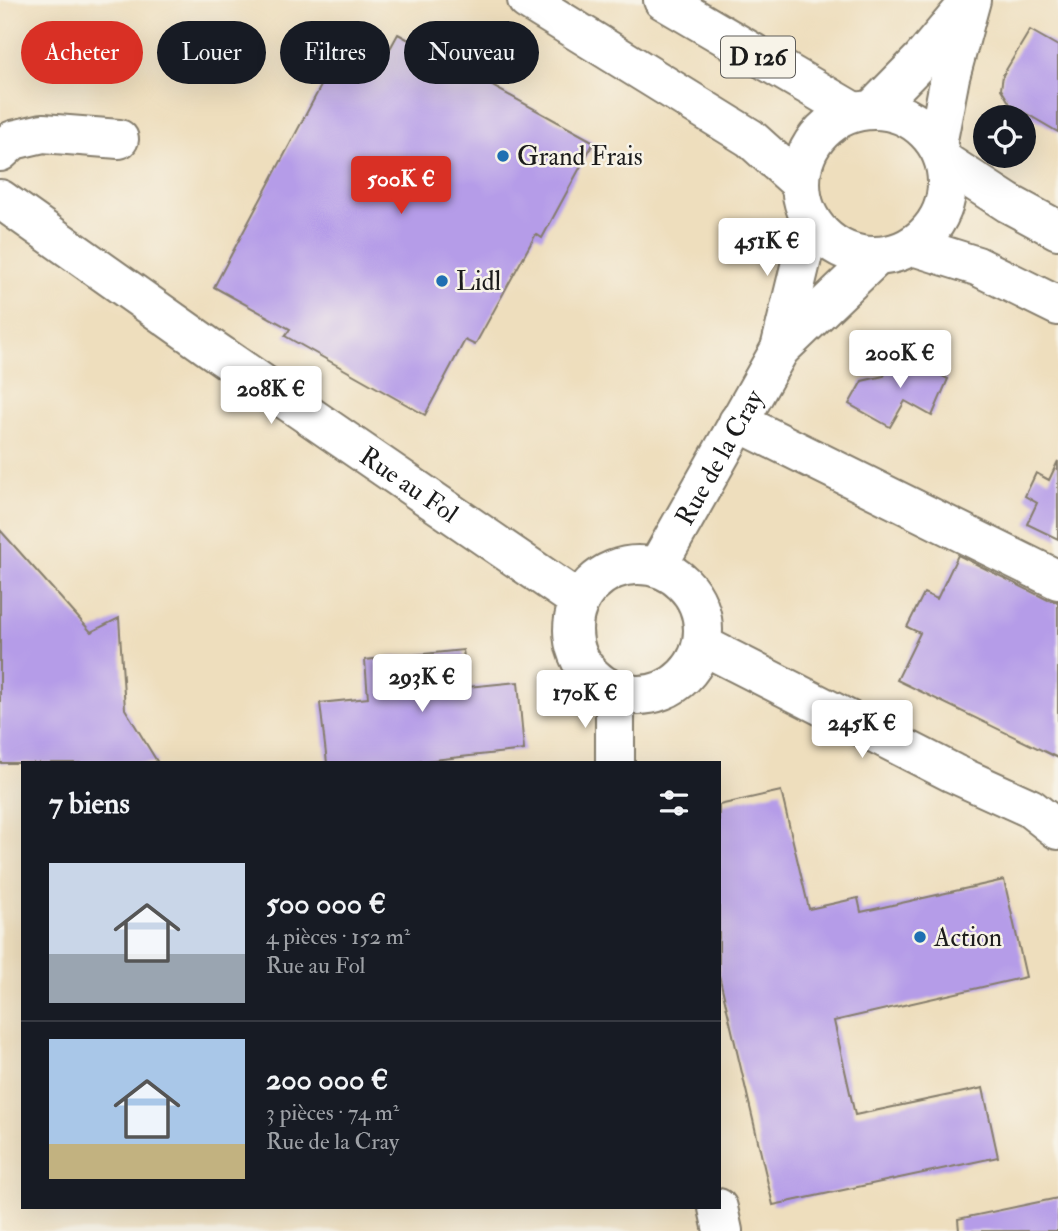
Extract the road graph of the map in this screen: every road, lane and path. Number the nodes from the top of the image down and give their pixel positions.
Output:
1 (527, 0) edge
2 (663, 0) edge
3 (971, 0) edge
4 (863, 111) junction
5 (119, 139) dead end
6 (0, 152) edge
7 (941, 153) junction
8 (801, 184) junction
9 (0, 200) edge
10 (811, 221) junction
11 (1058, 230) edge
12 (913, 246) junction
13 (876, 257) junction
14 (1058, 306) edge
15 (780, 349) junction
16 (738, 422) junction
17 (657, 567) junction
18 (1058, 580) edge
19 (579, 601) junction
20 (702, 645) junction
21 (615, 691) junction
22 (615, 761) edge
23 (1058, 830) edge
24 (718, 1209) edge
25 (723, 1231) edge

1 - 8 street, D 126
2 - 4 street, D 126
3 - 4 street
3 - 7 street
4 - 7 street
4 - 8 street
5 - 6 street
7 - 11 street
7 - 12 street
8 - 10 street
9 - 19 street, Rue au Fol
10 - 13 street
10 - 15 street, Rue de la Cray
12 - 13 street
12 - 14 street
13 - 15 street, Rue de la Cray
15 - 16 street, Rue de la Cray
16 - 17 street, Rue de la Cray
16 - 18 street
17 - 19 street
17 - 20 street
19 - 21 street
20 - 21 street
20 - 23 street
21 - 22 street
24 - 25 street

